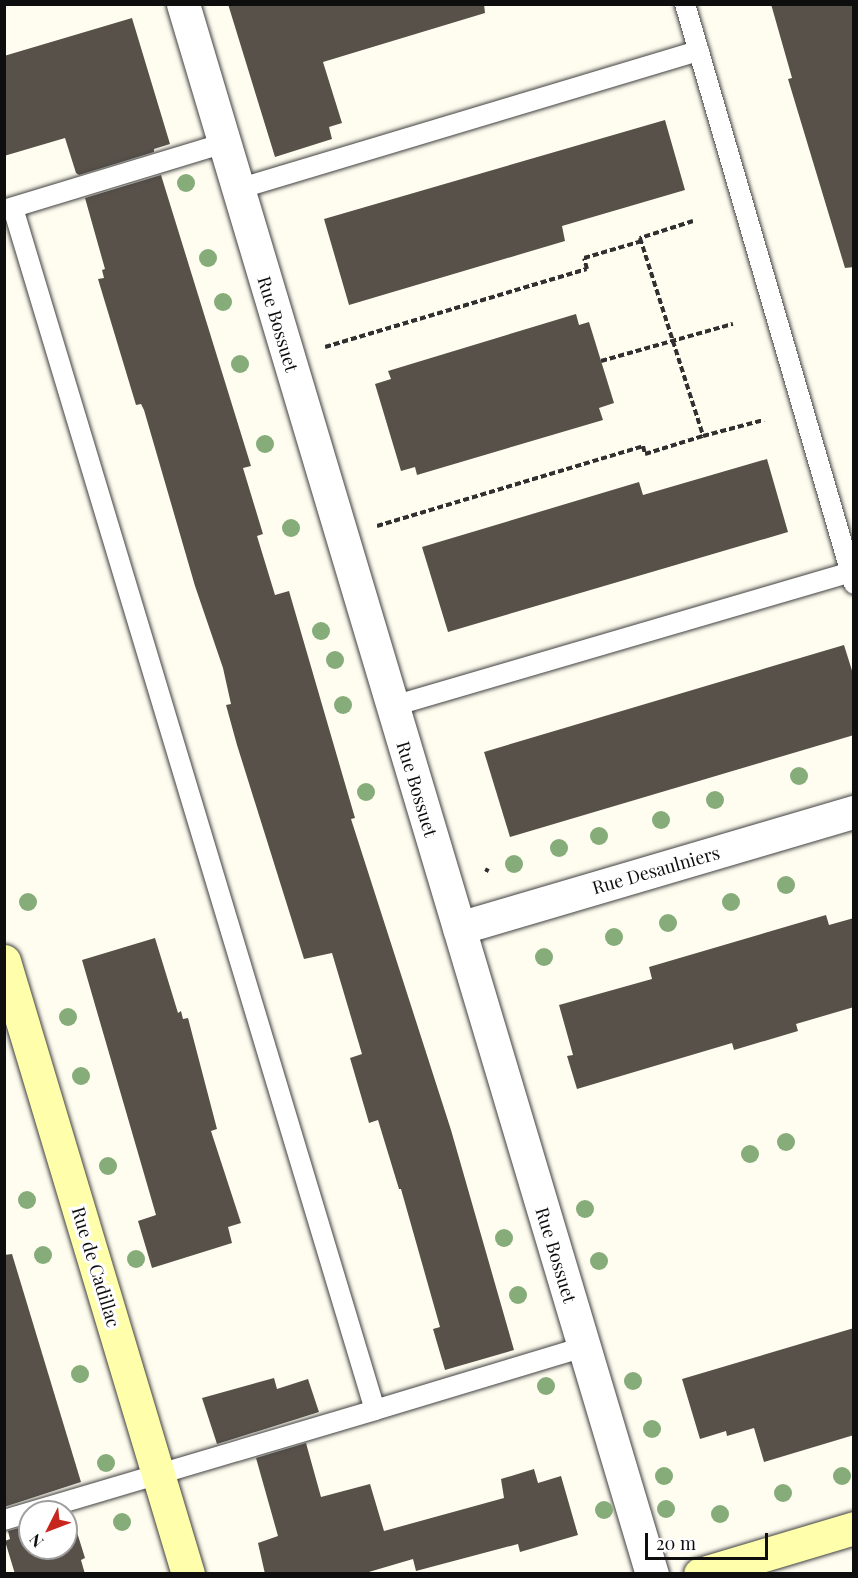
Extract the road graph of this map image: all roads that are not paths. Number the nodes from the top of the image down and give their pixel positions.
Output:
1 (183, 4) edge
2 (685, 4) edge
3 (699, 51) junction
4 (224, 143) junction
5 (238, 189) junction
6 (9, 209) edge
7 (852, 578) edge
8 (393, 706) junction
9 (854, 812) edge
10 (459, 928) junction
11 (4, 961) edge
12 (584, 1347) junction
13 (375, 1410) junction
14 (158, 1473) junction
15 (4, 1520) edge
16 (854, 1528) edge
17 (188, 1574) edge
18 (652, 1574) edge
19 (700, 1574) edge

1 - 4 street, Rue Bossuet
2 - 3 lane
3 - 5 lane
3 - 7 lane
4 - 5 street, Rue Bossuet
4 - 6 lane
5 - 8 street, Rue Bossuet
6 - 13 lane
7 - 8 lane
8 - 10 street, Rue Bossuet
9 - 10 street, Rue Desaulniers
10 - 12 street, Rue Bossuet
11 - 14 street, Rue de Cadillac
12 - 13 lane
12 - 18 street, Rue Bossuet
13 - 14 lane
14 - 15 lane
14 - 17 street, Rue de Cadillac
16 - 19 street

